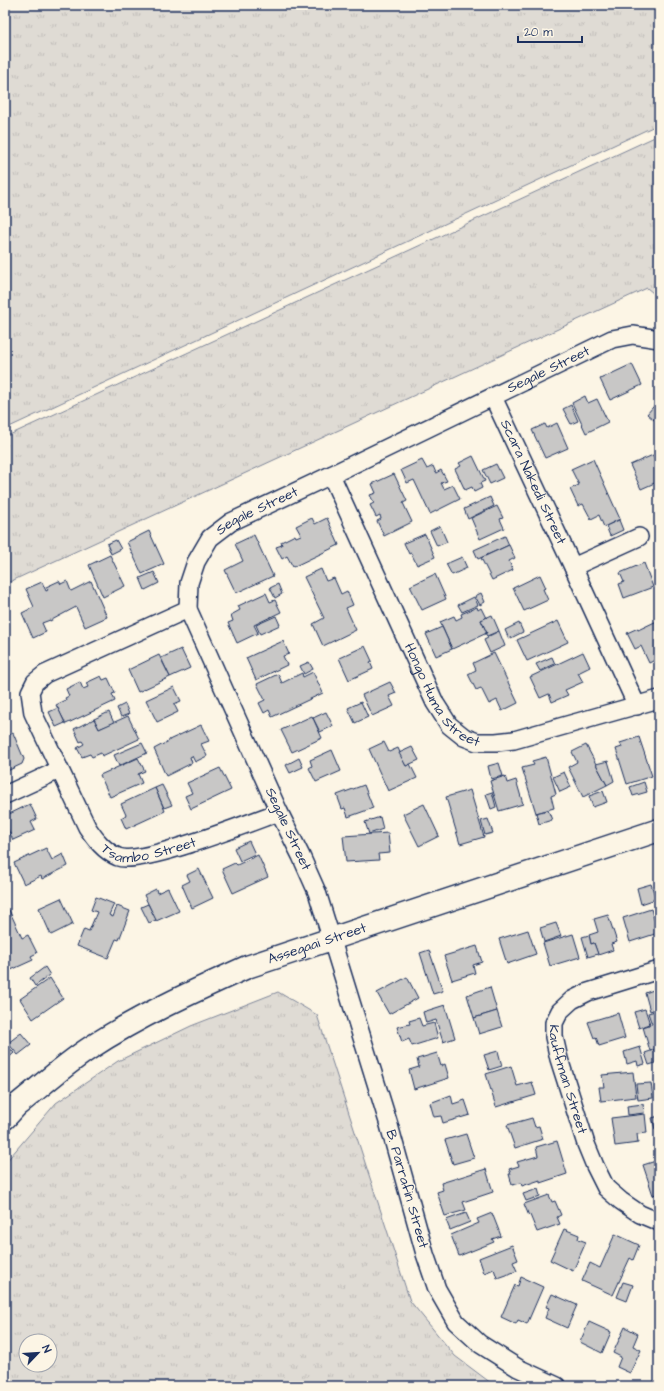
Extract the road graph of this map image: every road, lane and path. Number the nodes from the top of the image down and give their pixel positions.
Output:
1 (659, 339) edge
2 (493, 397) junction
3 (331, 475) junction
4 (639, 537) dead end
5 (573, 567) junction
6 (188, 609) junction
7 (659, 699) edge
8 (637, 706) junction
9 (59, 770) junction
10 (5, 795) edge
11 (279, 812) junction
12 (659, 830) edge
13 (330, 939) junction
14 (659, 970) edge
15 (5, 1118) edge
16 (659, 1222) edge
17 (557, 1386) edge

1 - 2 street, Segale Street
2 - 3 street, Segale Street
2 - 5 street, Scara Nakedi Street
3 - 6 street, Segale Street
3 - 8 street, Hongo Huma Street
4 - 5 street
5 - 8 street, Scara Nakedi Street
6 - 9 street, Tsambo Street
6 - 11 street, Segale Street
7 - 8 street, Hongo Huma Street
9 - 10 street
9 - 11 street, Tsambo Street
11 - 13 street, Segale Street
12 - 13 street, Assegaai Street
13 - 15 street, Assegaai Street
13 - 17 street, B. Parrafin Street
14 - 16 street, Kauffman Street

